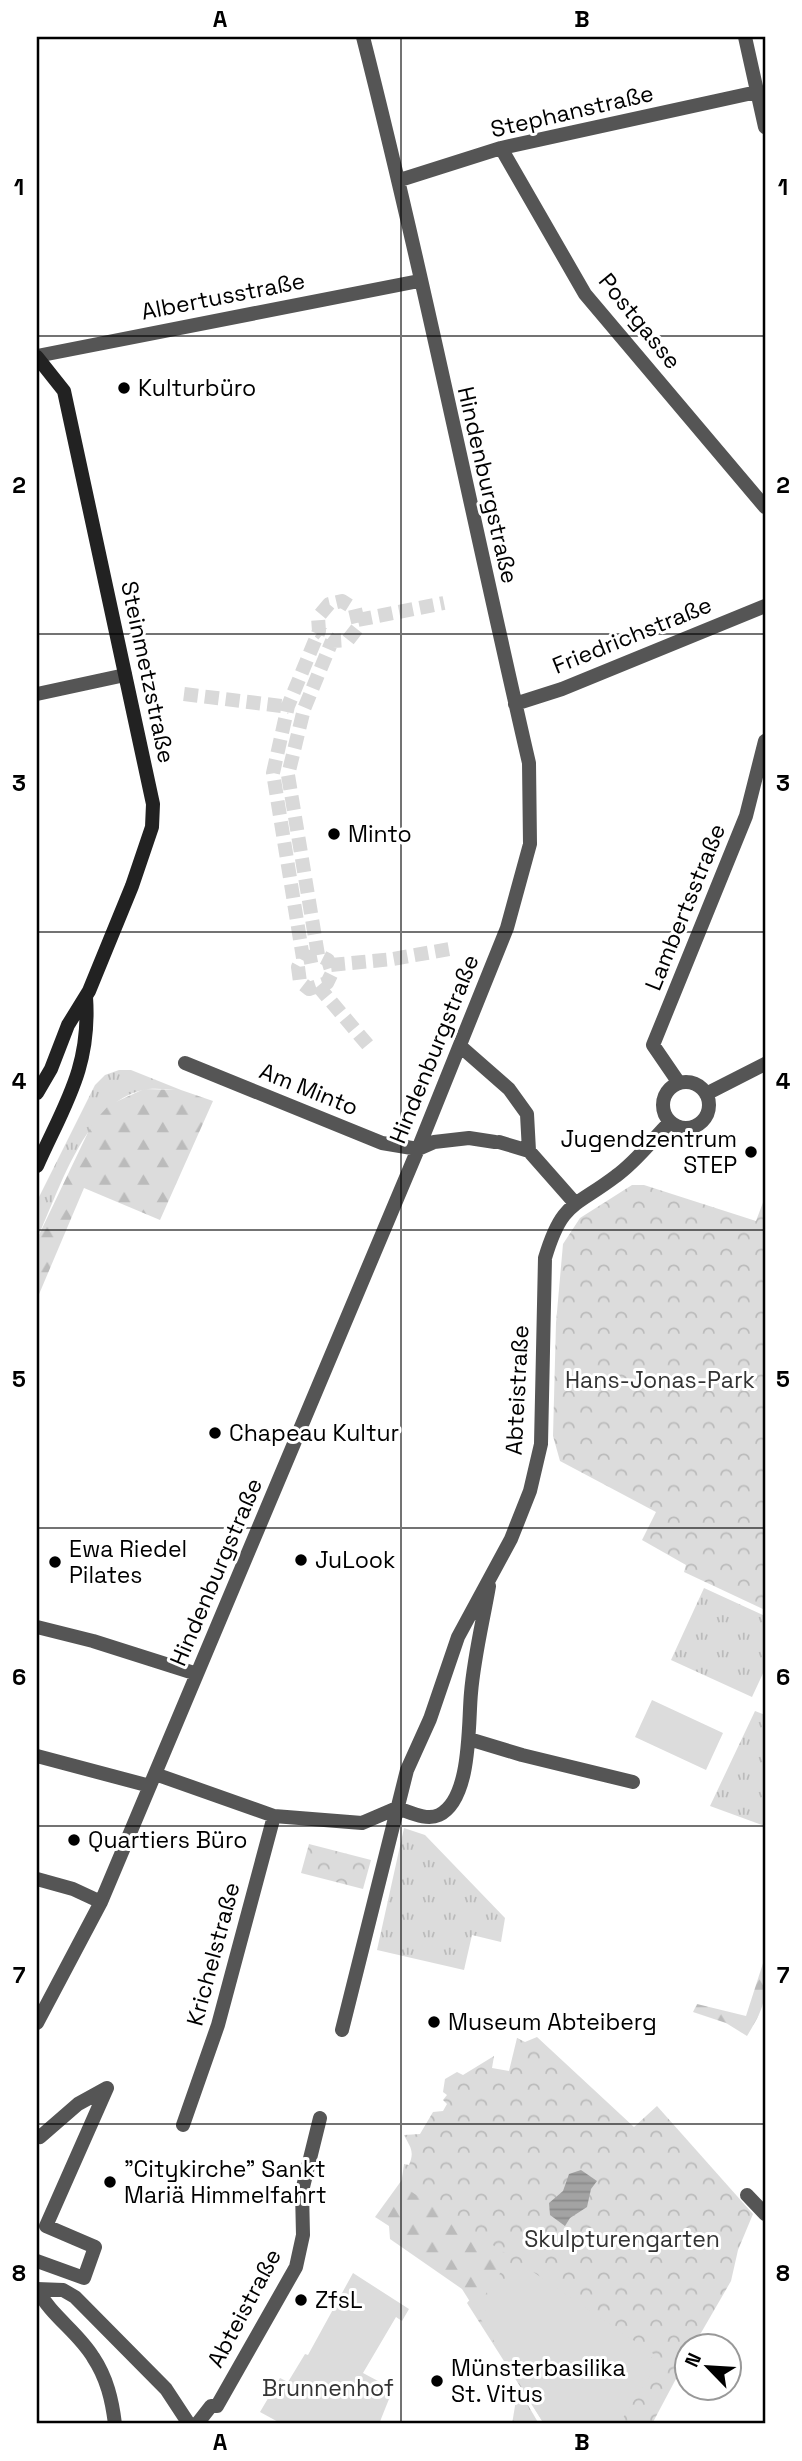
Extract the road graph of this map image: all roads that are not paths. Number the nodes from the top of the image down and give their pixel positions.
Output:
1 (363, 37) edge
2 (745, 37) edge
3 (757, 92) junction
4 (765, 127) edge
5 (501, 148) junction
6 (400, 180) junction
7 (419, 281) junction
8 (37, 357) edge
9 (765, 507) edge
10 (765, 606) edge
11 (125, 675) junction
12 (37, 694) edge
13 (515, 704) junction
14 (765, 741) edge
15 (86, 997) junction
16 (460, 1046) junction
17 (185, 1063) dead end
18 (765, 1064) edge
19 (679, 1083) junction
20 (37, 1093) edge
21 (706, 1094) junction
22 (670, 1122) junction
23 (418, 1149) junction
24 (529, 1151) junction
25 (37, 1166) edge
26 (574, 1202) junction
27 (490, 1578) junction
28 (37, 1628) edge
29 (197, 1674) junction
30 (469, 1739) junction
31 (37, 1756) edge
32 (152, 1780) junction
33 (632, 1782) dead end
34 (397, 1808) junction
35 (274, 1816) junction
36 (37, 1879) edge
37 (101, 1902) junction
38 (37, 2023) edge
39 (342, 2030) dead end
40 (320, 2118) dead end
41 (183, 2125) dead end
42 (37, 2135) edge
43 (747, 2195) dead end
44 (765, 2214) edge
45 (37, 2261) edge
46 (37, 2289) edge
47 (116, 2424) edge
48 (189, 2424) edge
49 (197, 2424) edge

1 - 6 street, Hindenburgstraße
2 - 3 street
3 - 4 street
3 - 5 street, Stephanstraße
5 - 6 street, Stephanstraße
5 - 9 street, Postgasse
6 - 7 street, Hindenburgstraße
7 - 8 street, Albertusstraße
7 - 13 street, Hindenburgstraße
8 - 11 main road, Steinmetzstraße
10 - 13 street, Friedrichstraße
11 - 12 street
11 - 15 main road, Steinmetzstraße
13 - 16 street, Hindenburgstraße
14 - 19 street, Lambertsstraße
15 - 20 main road, Steinmetzstraße
15 - 25 main road
16 - 23 street, Hindenburgstraße
16 - 24 street
17 - 23 street, Am Minto
18 - 21 street
19 - 21 street
19 - 22 street
21 - 22 street
22 - 26 street
23 - 24 street
23 - 29 street, Hindenburgstraße
24 - 26 street
26 - 27 street, Abteistraße
27 - 30 street, Abteistraße
27 - 34 street, Abteistraße
28 - 29 street
29 - 32 street, Hindenburgstraße
30 - 33 street
30 - 34 street, Abteistraße
31 - 32 street
32 - 35 street
32 - 37 street, Hindenburgstraße
34 - 35 street
34 - 39 street, Abteistraße
35 - 41 street, Krichelstraße
36 - 37 street
37 - 38 street, Hindenburgstraße
40 - 49 street, Abteistraße
42 - 45 street
43 - 44 street
46 - 47 street
46 - 48 street

